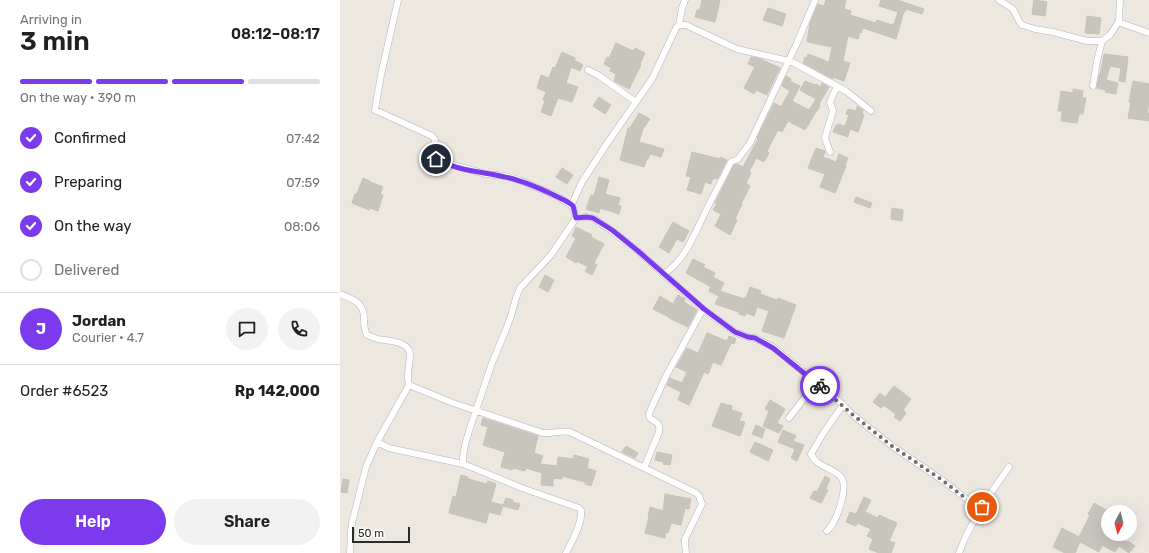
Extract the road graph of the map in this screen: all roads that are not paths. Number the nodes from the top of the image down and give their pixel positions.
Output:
1 (398, 0) edge
2 (685, 0) edge
3 (815, 0) edge
4 (1000, 0) edge
5 (1120, 0) edge
6 (1119, 21) junction
7 (679, 25) junction
8 (1149, 33) edge
9 (1102, 41) junction
10 (788, 61) junction
11 (588, 70) dead end
12 (837, 86) junction
13 (1093, 86) dead end
14 (636, 102) junction
15 (871, 111) dead end
16 (830, 152) dead end
17 (572, 206) junction
18 (576, 218) junction
19 (664, 274) junction
20 (340, 294) edge
21 (704, 309) junction
22 (816, 383) junction
23 (409, 385) junction
24 (843, 405) junction
25 (476, 410) junction
26 (789, 418) dead end
27 (377, 442) junction
28 (463, 464) junction
29 (1009, 467) dead end
30 (644, 468) junction
31 (982, 507) junction
32 (827, 531) dead end
33 (350, 553) edge
34 (566, 553) edge
35 (686, 553) edge
36 (959, 553) edge

1 - 17 street
2 - 7 street
3 - 10 street
4 - 9 street
5 - 6 street
6 - 8 street
6 - 9 street
7 - 10 street
7 - 14 street
9 - 13 street
10 - 12 street
10 - 19 street
11 - 14 street
12 - 15 street
12 - 16 street
14 - 17 street
17 - 18 street
18 - 19 street
18 - 25 street
19 - 21 street
20 - 23 street
21 - 22 street
21 - 30 street
22 - 24 street
22 - 26 street
23 - 25 street
23 - 27 street
24 - 31 street
24 - 32 street
25 - 28 street
25 - 30 street
27 - 28 street
27 - 33 street
28 - 34 street
29 - 31 street
30 - 35 street
31 - 36 street

